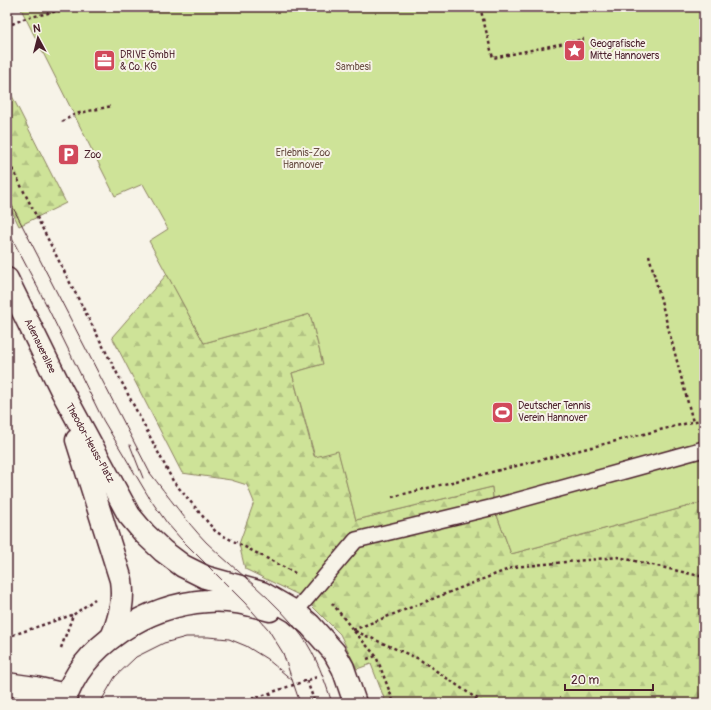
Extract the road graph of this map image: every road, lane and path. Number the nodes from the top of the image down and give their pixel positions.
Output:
1 (480, 7) edge
2 (67, 9) dead end
3 (12, 24) dead end
4 (584, 39) dead end
5 (112, 106) dead end
6 (62, 122) dead end
7 (7, 158) edge
8 (649, 255) dead end
9 (7, 279) edge
10 (62, 391) junction
11 (704, 419) edge
12 (693, 422) junction
13 (704, 449) edge
14 (392, 497) dead end
15 (704, 577) edge
16 (121, 580) junction
17 (318, 584) junction
18 (296, 612) junction
19 (73, 615) junction
20 (353, 630) junction
21 (7, 637) edge
22 (112, 637) junction
23 (323, 639) junction
24 (59, 652) dead end
25 (343, 668) junction
26 (307, 681) junction
27 (7, 684) edge
28 (270, 693) junction
29 (65, 699) edge
30 (240, 703) edge
31 (273, 703) edge
32 (315, 703) edge
33 (355, 703) edge
34 (394, 703) edge
35 (483, 703) edge

1 - 4 path
2 - 3 path
5 - 6 path
7 - 17 path
8 - 12 path
9 - 10 street, Adenauerallee
10 - 16 street, Theodor-Heuss-Platz
10 - 18 street, Theodor-Heuss-Platz
11 - 12 path
12 - 14 path
13 - 17 lane
15 - 20 path
16 - 19 path
16 - 22 street, Theodor-Heuss-Platz
17 - 18 lane
17 - 20 path
18 - 23 street, Theodor-Heuss-Platz
19 - 21 path
19 - 24 path
20 - 34 path
20 - 35 path
22 - 23 street, Theodor-Heuss-Platz
22 - 29 street, Theodor-Heuss-Platz
23 - 25 street, Theodor-Heuss-Platz
25 - 26 path
25 - 33 street, Theodor-Heuss-Platz
26 - 28 path
26 - 32 path
27 - 29 street
28 - 30 path
28 - 31 path

